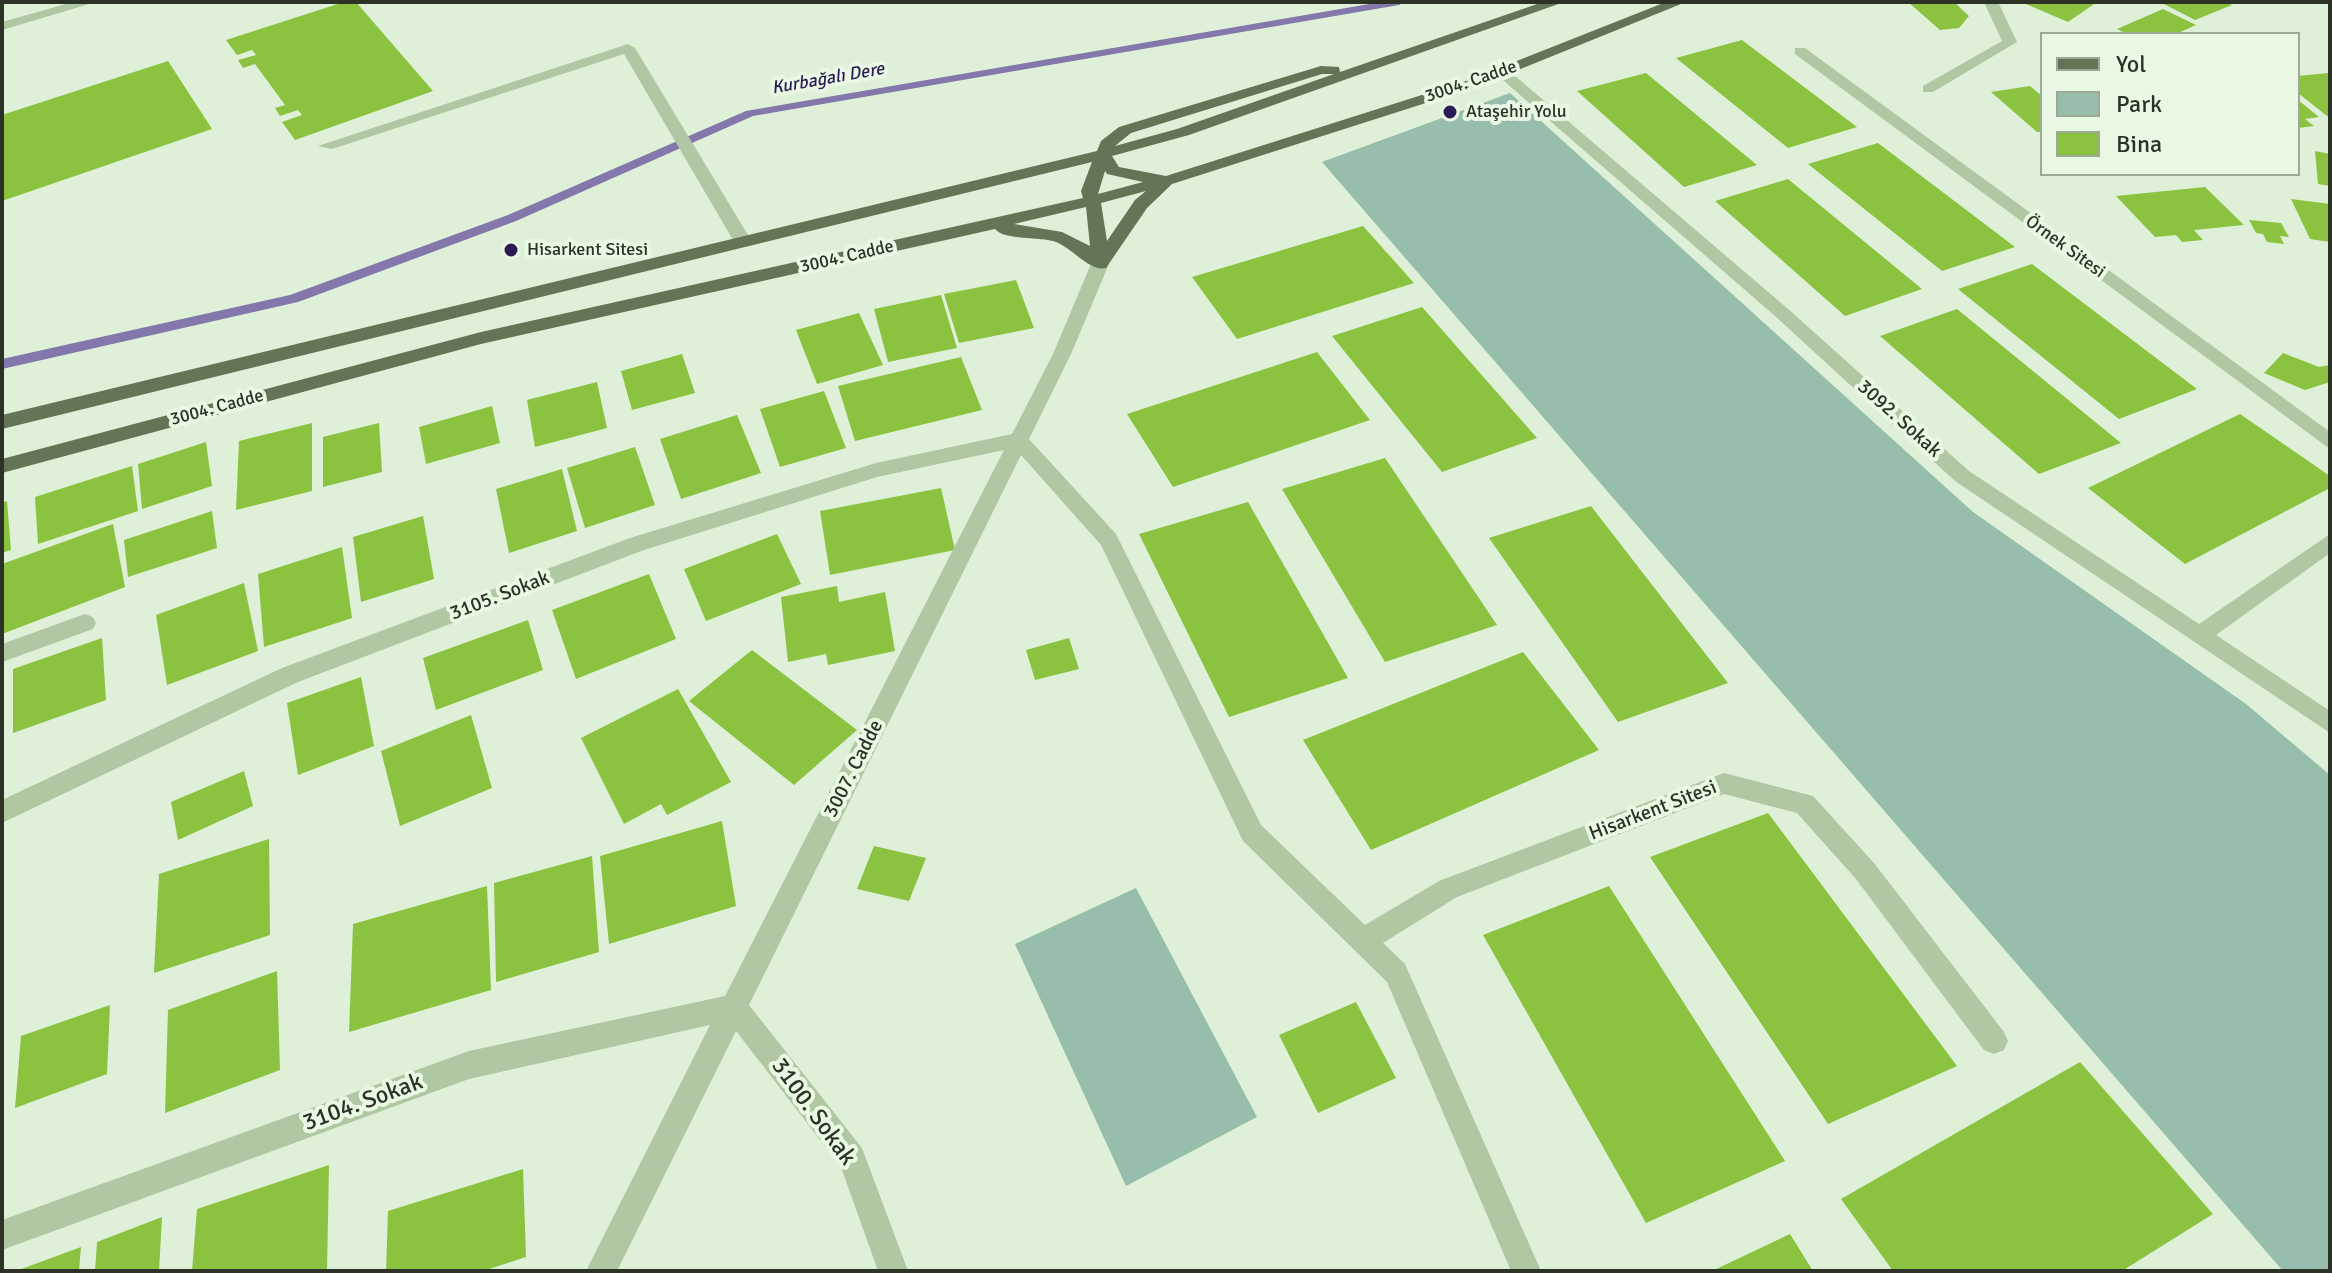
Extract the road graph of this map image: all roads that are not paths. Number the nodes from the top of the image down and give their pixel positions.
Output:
1 (89, 2) edge
2 (1557, 2) edge
3 (1679, 2) edge
4 (1991, 2) edge
5 (2, 26) edge
6 (1800, 51) dead end
7 (1502, 72) junction
8 (1928, 89) dead end
9 (326, 146) dead end
10 (1103, 154) junction
11 (1094, 178) junction
12 (1010, 179) junction
13 (1172, 179) junction
14 (1102, 198) junction
15 (962, 231) junction
16 (742, 240) junction
17 (1100, 264) junction
18 (2, 422) edge
19 (1019, 440) junction
20 (2330, 442) edge
21 (2, 466) edge
22 (2330, 542) edge
23 (85, 623) dead end
24 (2201, 634) junction
25 (2, 653) edge
26 (2330, 723) edge
27 (2, 812) edge
28 (1362, 941) junction
29 (734, 1007) junction
30 (1994, 1041) dead end
31 (2, 1235) edge
32 (601, 1271) edge
33 (893, 1271) edge
34 (1526, 1271) edge

1 - 5 street
2 - 10 main road, 3004. Cadde
3 - 7 main road, 3004. Cadde
4 - 8 street
6 - 20 street, Örnek Sitesi
7 - 13 main road, 3004. Cadde
7 - 24 street, 3092. Sokak
9 - 16 street
10 - 11 main road
10 - 12 main road, 3004. Cadde
10 - 13 main road
11 - 12 main road
11 - 14 main road
12 - 16 main road, 3004. Cadde
13 - 14 main road, 3004. Cadde
13 - 17 main road
14 - 15 main road, 3004. Cadde
14 - 17 main road
15 - 17 main road
15 - 21 main road, 3004. Cadde
16 - 18 main road, 3004. Cadde
17 - 19 street, 3007. Cadde
19 - 27 street, 3105. Sokak
19 - 28 street
19 - 29 street, 3007. Cadde
22 - 24 street
23 - 25 street
24 - 26 street, 3092. Sokak
28 - 30 street, Hisarkent Sitesi
28 - 34 street
29 - 31 street, 3104. Sokak
29 - 32 street, 3007. Cadde
29 - 33 street, 3100. Sokak

